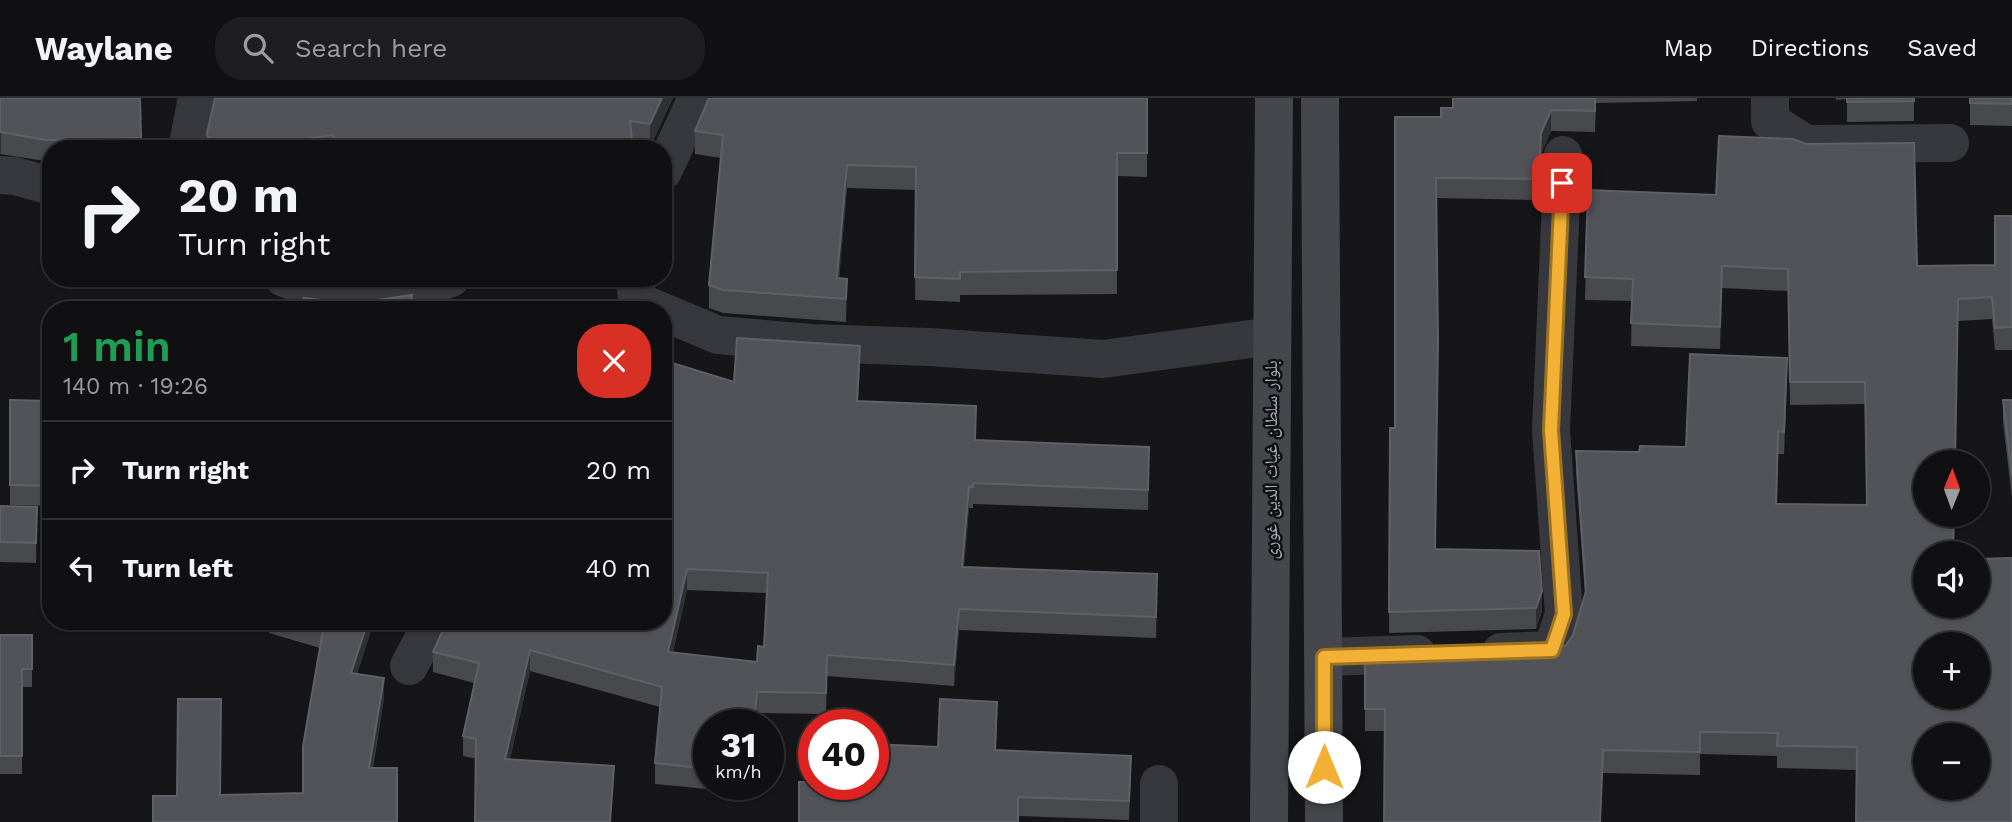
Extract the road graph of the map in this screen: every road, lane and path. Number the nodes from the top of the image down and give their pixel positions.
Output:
1 (197, 98) edge
2 (697, 98) edge
3 (1274, 98) edge
4 (1320, 98) edge
5 (1770, 98) edge
6 (189, 140) edge
7 (1950, 143) dead end
8 (672, 152) edge
9 (1563, 155) dead end
10 (0, 175) edge
11 (42, 184) edge
12 (308, 287) edge
13 (426, 287) edge
14 (345, 301) edge
15 (355, 301) edge
16 (672, 314) edge
17 (1272, 336) junction
18 (428, 630) edge
19 (1324, 657) junction
20 (409, 666) dead end
21 (1159, 784) dead end
22 (1159, 822) edge
23 (1269, 822) edge
24 (1324, 822) edge

1 - 6 street
2 - 8 street
3 - 17 street, بلوار سلطان غیاث الدین غوری
4 - 19 street
5 - 7 street
9 - 19 street
10 - 11 street
12 - 14 street
13 - 15 street
16 - 17 street
17 - 23 street, بلوار سلطان غیاث الدین غوری
18 - 20 street
19 - 24 street
21 - 22 street

